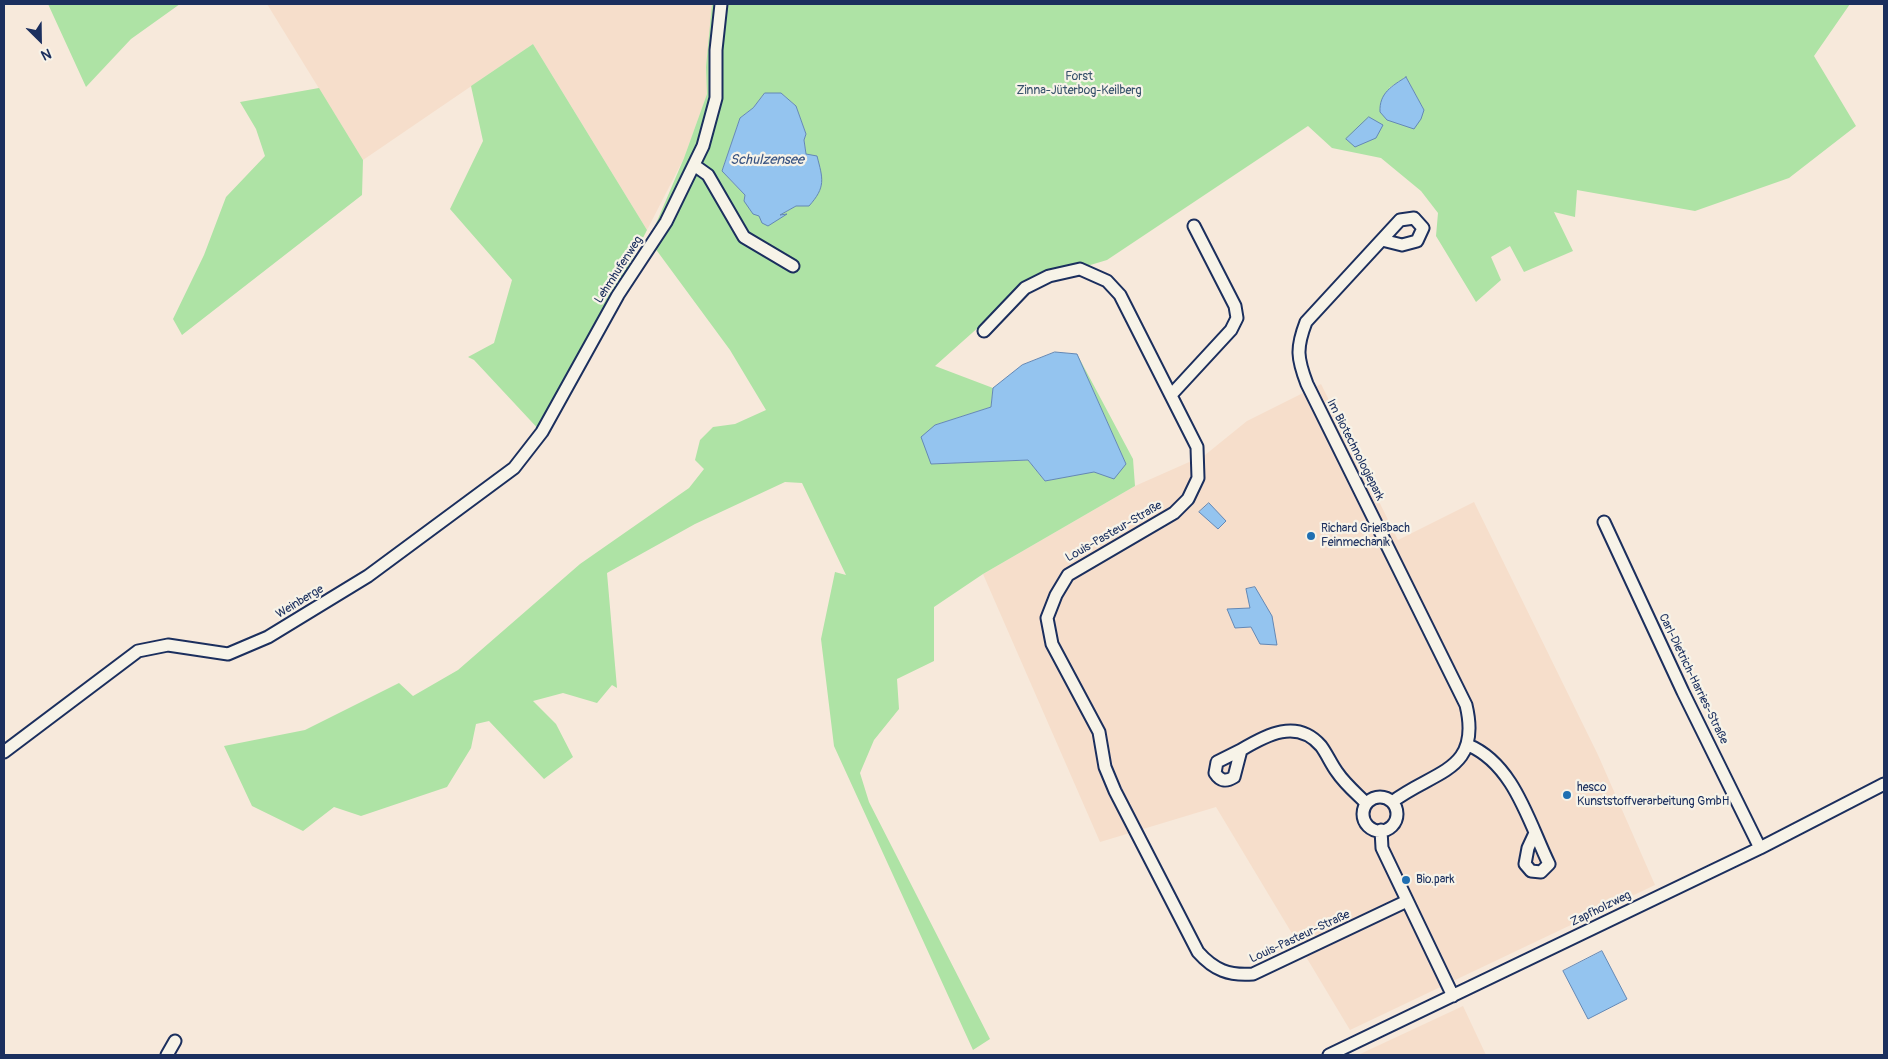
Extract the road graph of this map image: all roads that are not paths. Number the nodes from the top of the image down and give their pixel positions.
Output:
1 (721, 4) edge
2 (694, 165) junction
3 (1194, 226) dead end
4 (1382, 240) dead end
5 (793, 266) dead end
6 (984, 331) dead end
7 (566, 388) joint
8 (1171, 395) junction
9 (1604, 522) dead end
10 (1468, 746) junction
11 (1241, 750) dead end
12 (4, 752) edge
13 (1884, 784) edge
14 (1392, 802) junction
15 (1366, 803) junction
16 (1381, 830) junction
17 (1535, 833) junction
18 (1760, 848) junction
19 (1407, 900) junction
20 (1453, 996) junction
21 (175, 1040) dead end
22 (167, 1055) edge
23 (1329, 1055) edge

1 - 2 street, Lehmhufenweg
2 - 5 street
2 - 7 street, Lehmhufenweg
3 - 8 street
4 - 10 street, Im Biotechnologiepark
6 - 8 street, Louis-Pasteur-Straße
7 - 12 street, Weinberge
8 - 19 street, Louis-Pasteur-Straße
9 - 18 street, Carl-Dietrich-Harries-Straße
10 - 14 street
10 - 17 street
11 - 15 street
13 - 18 street, Zapfholzweg
14 - 15 street
14 - 16 street
15 - 16 street
16 - 19 street
17 - 17 street
18 - 20 street, Zapfholzweg
19 - 20 street
20 - 23 street, Zapfholzweg
21 - 22 street

